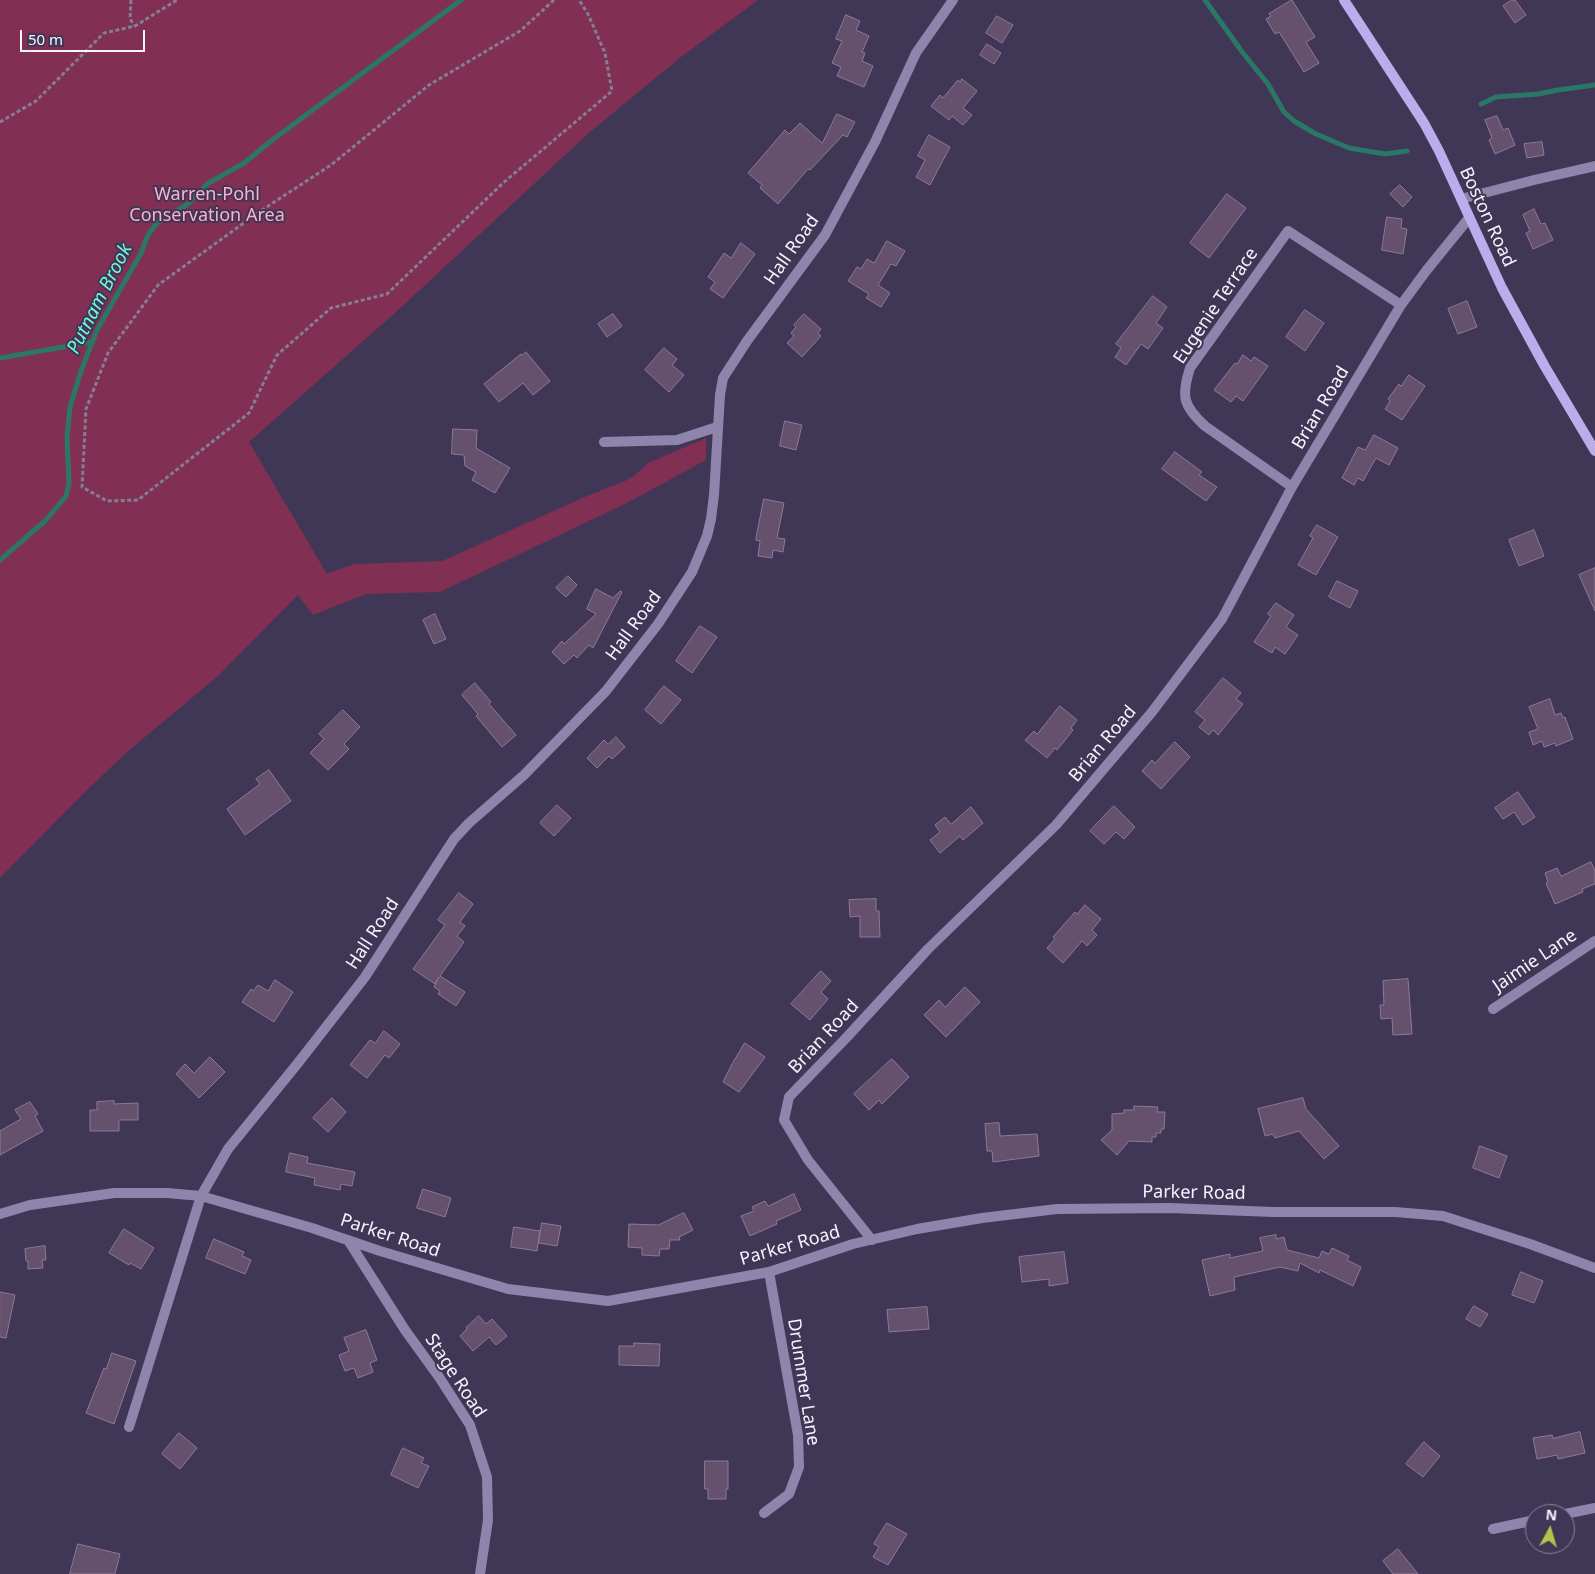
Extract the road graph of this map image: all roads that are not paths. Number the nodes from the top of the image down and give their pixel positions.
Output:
1 (953, 0) edge
2 (1344, 0) edge
3 (1595, 166) edge
4 (1461, 199) junction
5 (1470, 218) junction
6 (1400, 306) junction
7 (718, 427) junction
8 (604, 442) dead end
9 (1595, 451) edge
10 (1292, 487) junction
11 (1595, 941) edge
12 (1493, 1009) dead end
13 (201, 1196) junction
14 (0, 1214) edge
15 (348, 1240) junction
16 (872, 1240) junction
17 (1595, 1268) edge
18 (769, 1272) junction
19 (129, 1427) dead end
20 (1595, 1508) edge
21 (1575, 1512) edge
22 (764, 1513) dead end
23 (1525, 1522) edge
24 (1493, 1529) dead end
25 (480, 1574) edge

1 - 7 street, Hall Road
2 - 4 main road, Boston Road
3 - 4 street
4 - 5 main road, Boston Road
5 - 6 street, Brian Road
5 - 9 main road, Boston Road
6 - 10 street, Brian Road
6 - 10 street, Eugenie Terrace
7 - 8 street
7 - 13 street, Hall Road
10 - 16 street, Brian Road
11 - 12 street, Jaimie Lane
13 - 14 street, Parker Road
13 - 15 street, Parker Road
13 - 19 street, Hall Road
15 - 18 street, Parker Road
15 - 25 street, Stage Road
16 - 17 street, Parker Road
16 - 18 street, Parker Road
18 - 22 street, Drummer Lane
20 - 21 street
23 - 24 street

